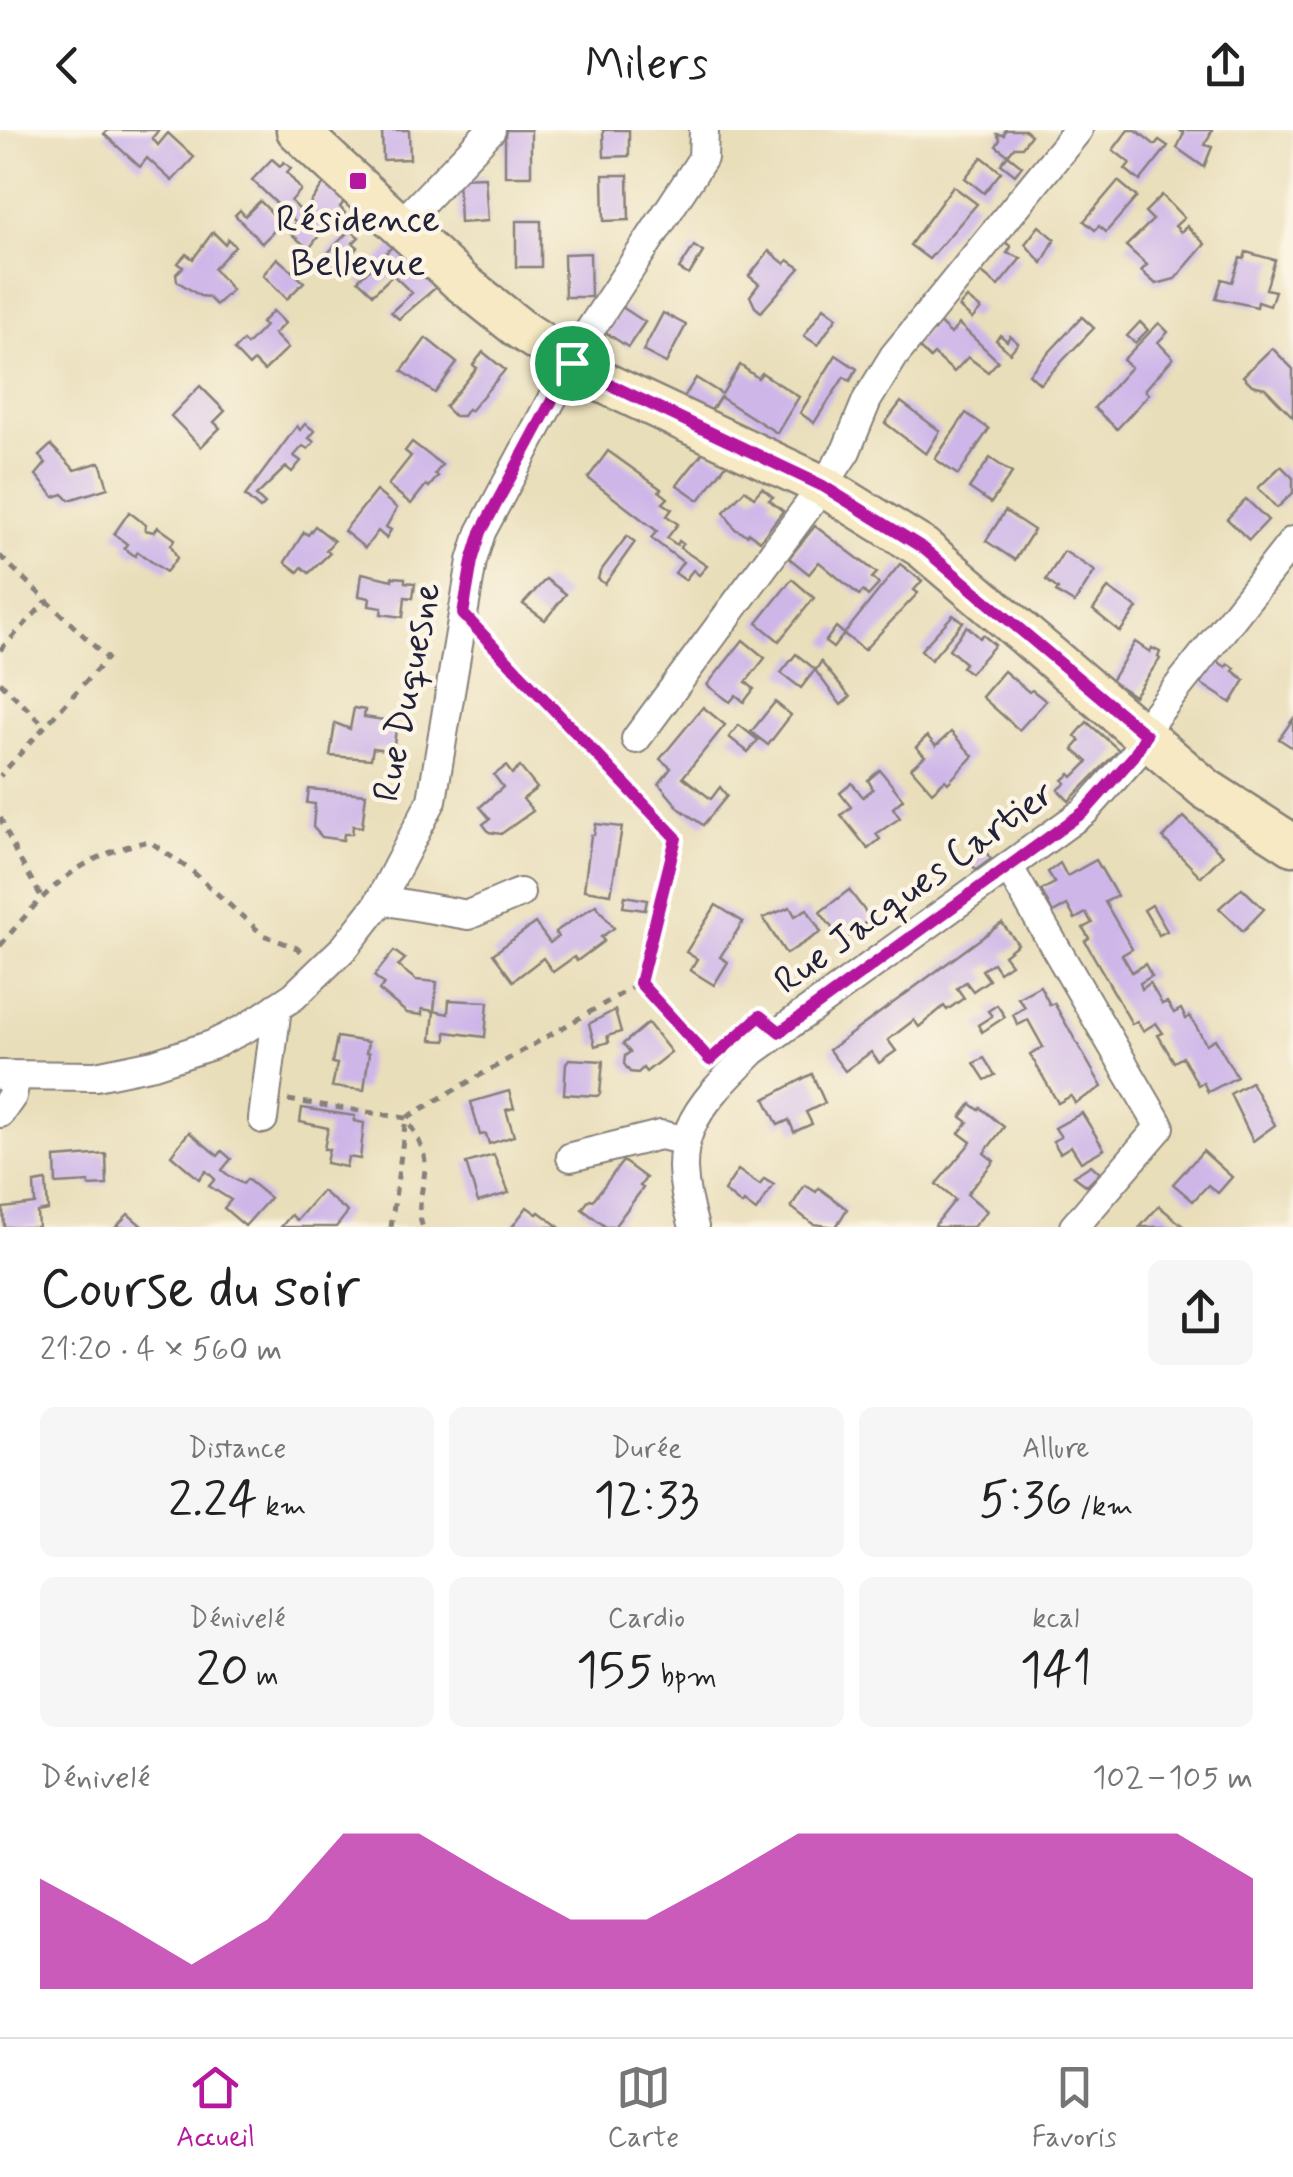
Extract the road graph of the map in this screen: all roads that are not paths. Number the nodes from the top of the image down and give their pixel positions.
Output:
1 (296, 130) edge
2 (491, 130) edge
3 (704, 130) edge
4 (1078, 130) edge
5 (400, 224) junction
6 (572, 363) junction
7 (823, 486) junction
8 (1293, 542) edge
9 (1146, 735) junction
10 (636, 739) dead end
11 (1293, 846) edge
12 (1009, 868) junction
13 (520, 894) dead end
14 (381, 900) junction
15 (277, 1007) junction
16 (8, 1076) edge
17 (264, 1108) road end
18 (0, 1113) edge
19 (684, 1140) junction
20 (571, 1157) dead end
21 (694, 1227) edge
22 (1074, 1227) edge

1 - 5 street
2 - 5 street
3 - 6 street, Rue Duquesne
4 - 7 street
5 - 6 street
6 - 7 street
6 - 14 street, Rue Duquesne
7 - 9 street
7 - 10 street
8 - 9 street, Rue Jacques Cartier
9 - 11 street
9 - 12 street, Rue Jacques Cartier
12 - 19 street, Rue Jacques Cartier
12 - 22 street
13 - 14 street
14 - 15 street, Rue Duquesne
15 - 16 street, Rue Duquesne
15 - 17 street
16 - 18 street
19 - 20 street
19 - 21 street

